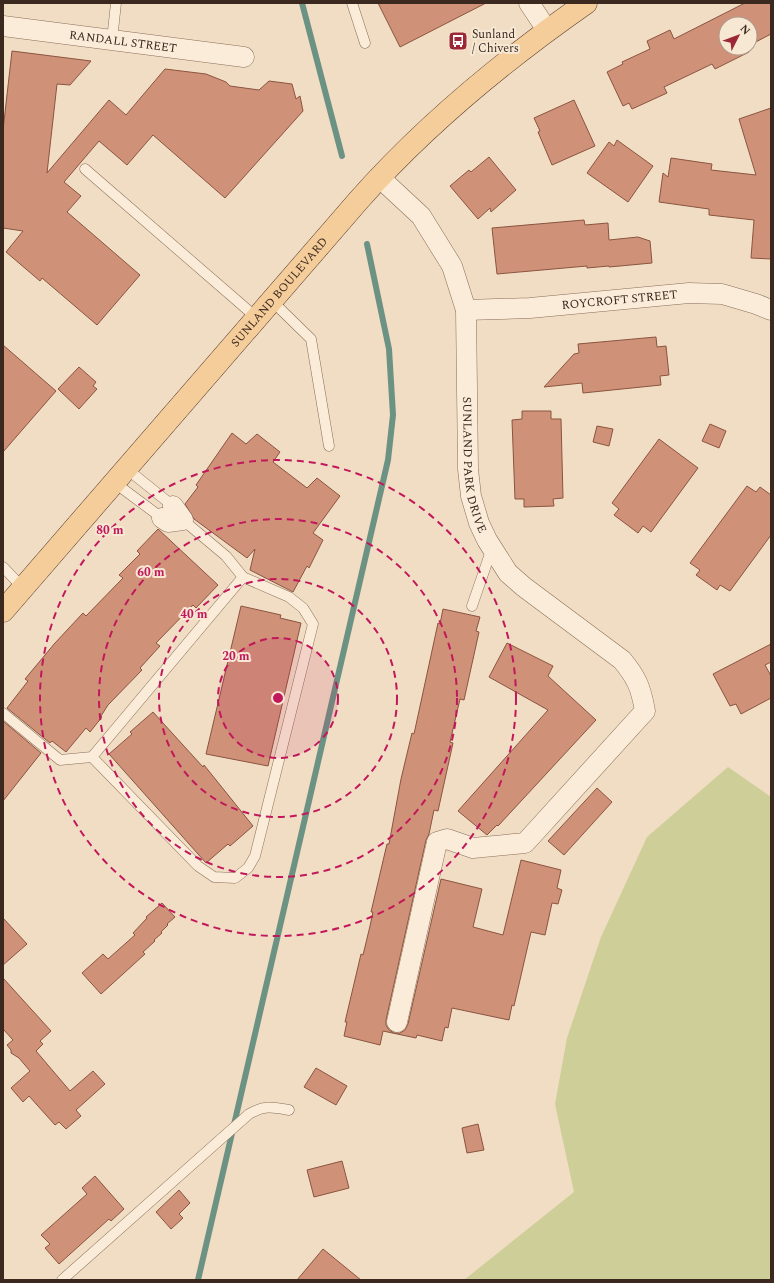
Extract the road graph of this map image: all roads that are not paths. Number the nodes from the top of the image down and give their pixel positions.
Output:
1 (116, 3) edge
2 (352, 3) edge
3 (529, 3) edge
4 (586, 3) edge
5 (3, 26) edge
6 (547, 30) junction
7 (112, 40) junction
8 (365, 43) dead end
9 (244, 57) dead end
10 (85, 169) dead end
11 (379, 177) junction
12 (272, 301) junction
13 (466, 310) junction
14 (771, 310) edge
15 (257, 318) junction
16 (329, 446) dead end
17 (121, 476) junction
18 (173, 515) junction
19 (492, 548) junction
20 (3, 567) edge
21 (243, 577) junction
22 (23, 588) junction
23 (472, 606) dead end
24 (3, 611) edge
25 (3, 713) edge
26 (92, 757) junction
27 (396, 1022) dead end
28 (289, 1110) dead end
29 (62, 1280) edge

1 - 7 lane
2 - 8 lane
3 - 6 street
4 - 6 main road, SUNLAND BOULEVARD
5 - 7 street, RANDALL STREET
6 - 11 main road, SUNLAND BOULEVARD
7 - 9 street, RANDALL STREET
10 - 15 lane
11 - 12 main road, SUNLAND BOULEVARD
11 - 13 street, SUNLAND PARK DRIVE
12 - 15 main road, SUNLAND BOULEVARD
12 - 16 lane
13 - 14 street, ROYCROFT STREET
13 - 19 street, SUNLAND PARK DRIVE
15 - 17 main road, SUNLAND BOULEVARD
17 - 18 lane
17 - 18 lane
17 - 22 main road, SUNLAND BOULEVARD
18 - 21 lane
19 - 23 lane
19 - 27 street, SUNLAND PARK DRIVE
20 - 22 lane
21 - 26 lane
21 - 26 lane
22 - 24 main road, SUNLAND BOULEVARD
25 - 26 lane
28 - 29 lane

